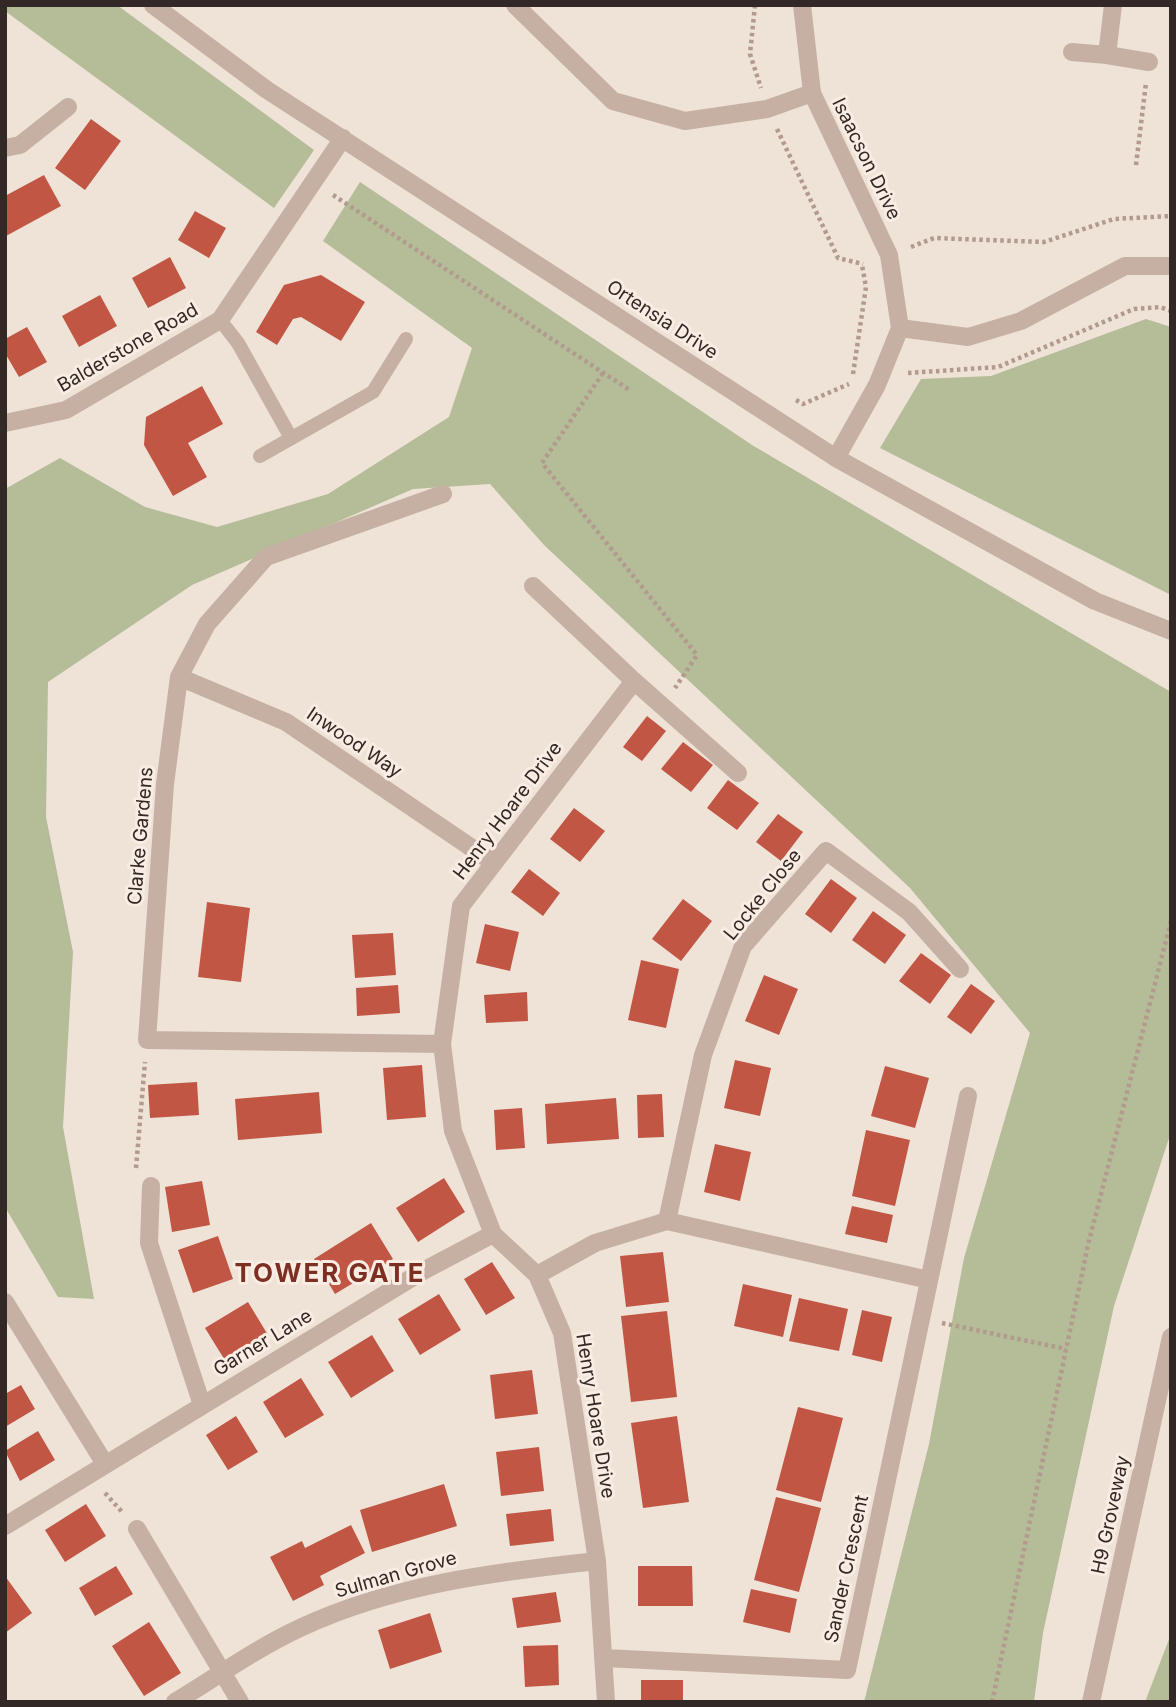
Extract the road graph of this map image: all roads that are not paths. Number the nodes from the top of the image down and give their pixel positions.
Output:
1 (153, 5) edge
2 (515, 5) edge
3 (802, 5) edge
4 (1113, 5) edge
5 (1072, 52) dead end
6 (1107, 55) junction
7 (1149, 62) road end
8 (812, 93) junction
9 (68, 107) dead end
10 (343, 138) junction
11 (5, 148) edge
12 (1171, 266) edge
13 (220, 320) junction
14 (900, 328) junction
15 (406, 339) dead end
16 (5, 423) edge
17 (291, 438) junction
18 (260, 456) dead end
19 (836, 458) junction
20 (443, 494) dead end
21 (533, 586) dead end
22 (1171, 631) edge
23 (178, 677) junction
24 (634, 681) junction
25 (738, 773) dead end
26 (494, 863) junction
27 (960, 969) dead end
28 (442, 1044) junction
29 (968, 1096) dead end
30 (151, 1186) dead end
31 (667, 1221) junction
32 (493, 1234) junction
33 (537, 1275) junction
34 (929, 1280) junction
35 (5, 1301) edge
36 (1171, 1337) edge
37 (202, 1405) junction
38 (105, 1464) junction
39 (5, 1525) edge
40 (137, 1529) road end
41 (597, 1561) junction
42 (605, 1658) junction
43 (221, 1674) junction
44 (175, 1702) edge
45 (240, 1702) edge
46 (606, 1702) edge
47 (1091, 1702) edge

1 - 10 street, Ortensia Drive
2 - 8 street
3 - 8 street, Isaacson Drive
4 - 6 street
5 - 6 street
6 - 7 street
8 - 14 street, Isaacson Drive
9 - 11 street
10 - 13 street, Balderstone Road
10 - 19 street, Ortensia Drive
12 - 14 street
13 - 16 street, Balderstone Road
13 - 17 lane
14 - 19 street
15 - 17 lane
17 - 18 lane
19 - 22 street, Ortensia Drive
20 - 23 street, Clarke Gardens
21 - 24 street
23 - 26 street, Inwood Way
23 - 28 street, Clarke Gardens
24 - 25 street
24 - 26 street, Henry Hoare Drive
26 - 28 street, Henry Hoare Drive
27 - 31 street, Locke Close
28 - 32 street, Henry Hoare Drive
29 - 34 street, Sander Crescent
30 - 37 street, Garner Lane
31 - 33 street
31 - 34 street
32 - 33 street, Henry Hoare Drive
32 - 37 street, Garner Lane
33 - 41 street, Henry Hoare Drive
34 - 42 street, Sander Crescent
35 - 38 street
36 - 47 street, H9 Groveway
37 - 38 street, Garner Lane
38 - 39 street, Garner Lane
40 - 43 street
41 - 42 street, Henry Hoare Drive
41 - 43 street, Sulman Grove
42 - 46 street, Henry Hoare Drive
43 - 44 street, Sulman Grove
43 - 45 street

